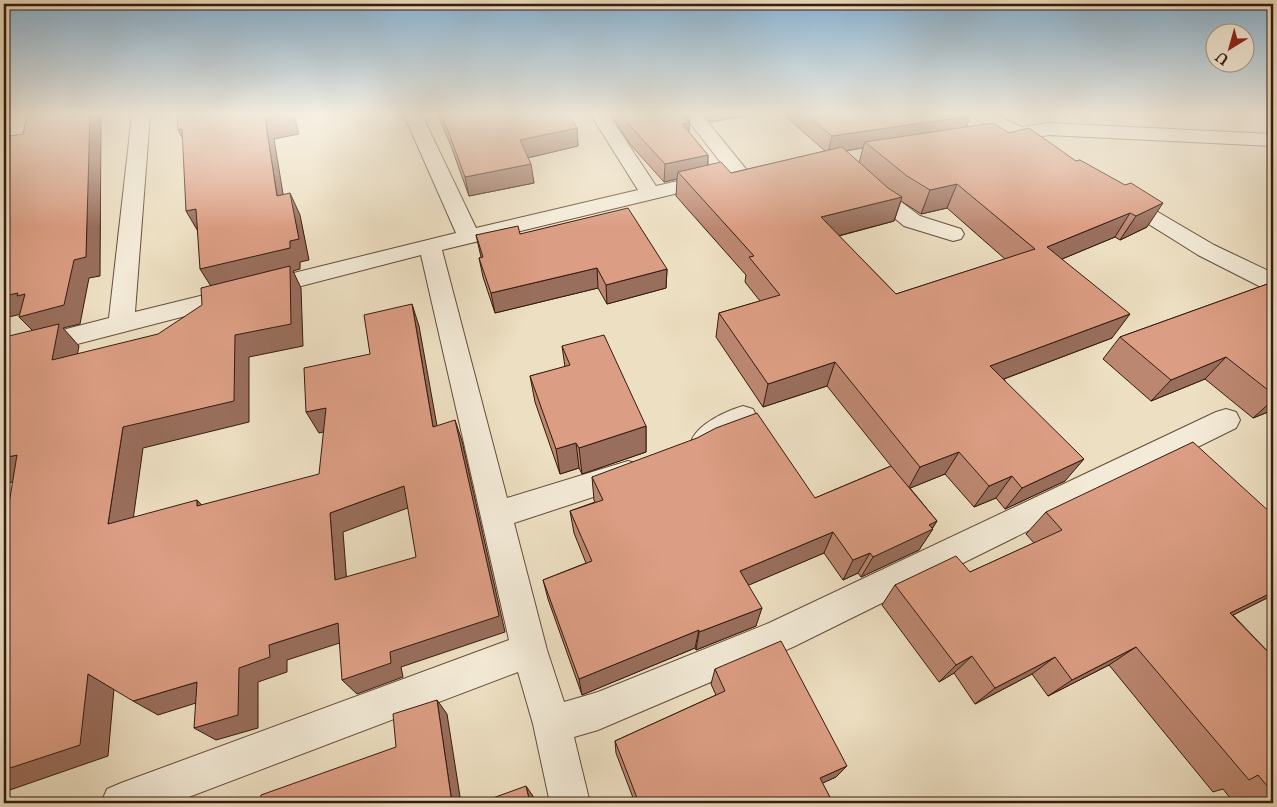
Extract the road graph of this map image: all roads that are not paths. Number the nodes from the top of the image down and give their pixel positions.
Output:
1 (137, 153) edge
2 (431, 153) edge
3 (624, 153) edge
4 (730, 153) edge
5 (853, 173) edge
6 (1103, 186) edge
7 (651, 194) junction
8 (953, 234) dead end
9 (469, 237) junction
10 (430, 246) junction
11 (1273, 283) edge
12 (121, 325) junction
13 (4, 354) edge
14 (743, 417) edge
15 (1226, 420) dead end
16 (684, 452) edge
17 (648, 466) edge
18 (496, 515) junction
19 (529, 650) junction
20 (552, 724) junction
21 (121, 803) edge
22 (570, 803) edge

1 - 12 street
2 - 9 street
3 - 7 street
4 - 7 street
5 - 8 street
6 - 11 street
7 - 9 street
9 - 10 street
10 - 12 street
10 - 18 street
12 - 13 street
14 - 16 street
15 - 20 street
17 - 18 street
18 - 19 street
19 - 20 street
19 - 21 street
20 - 22 street

